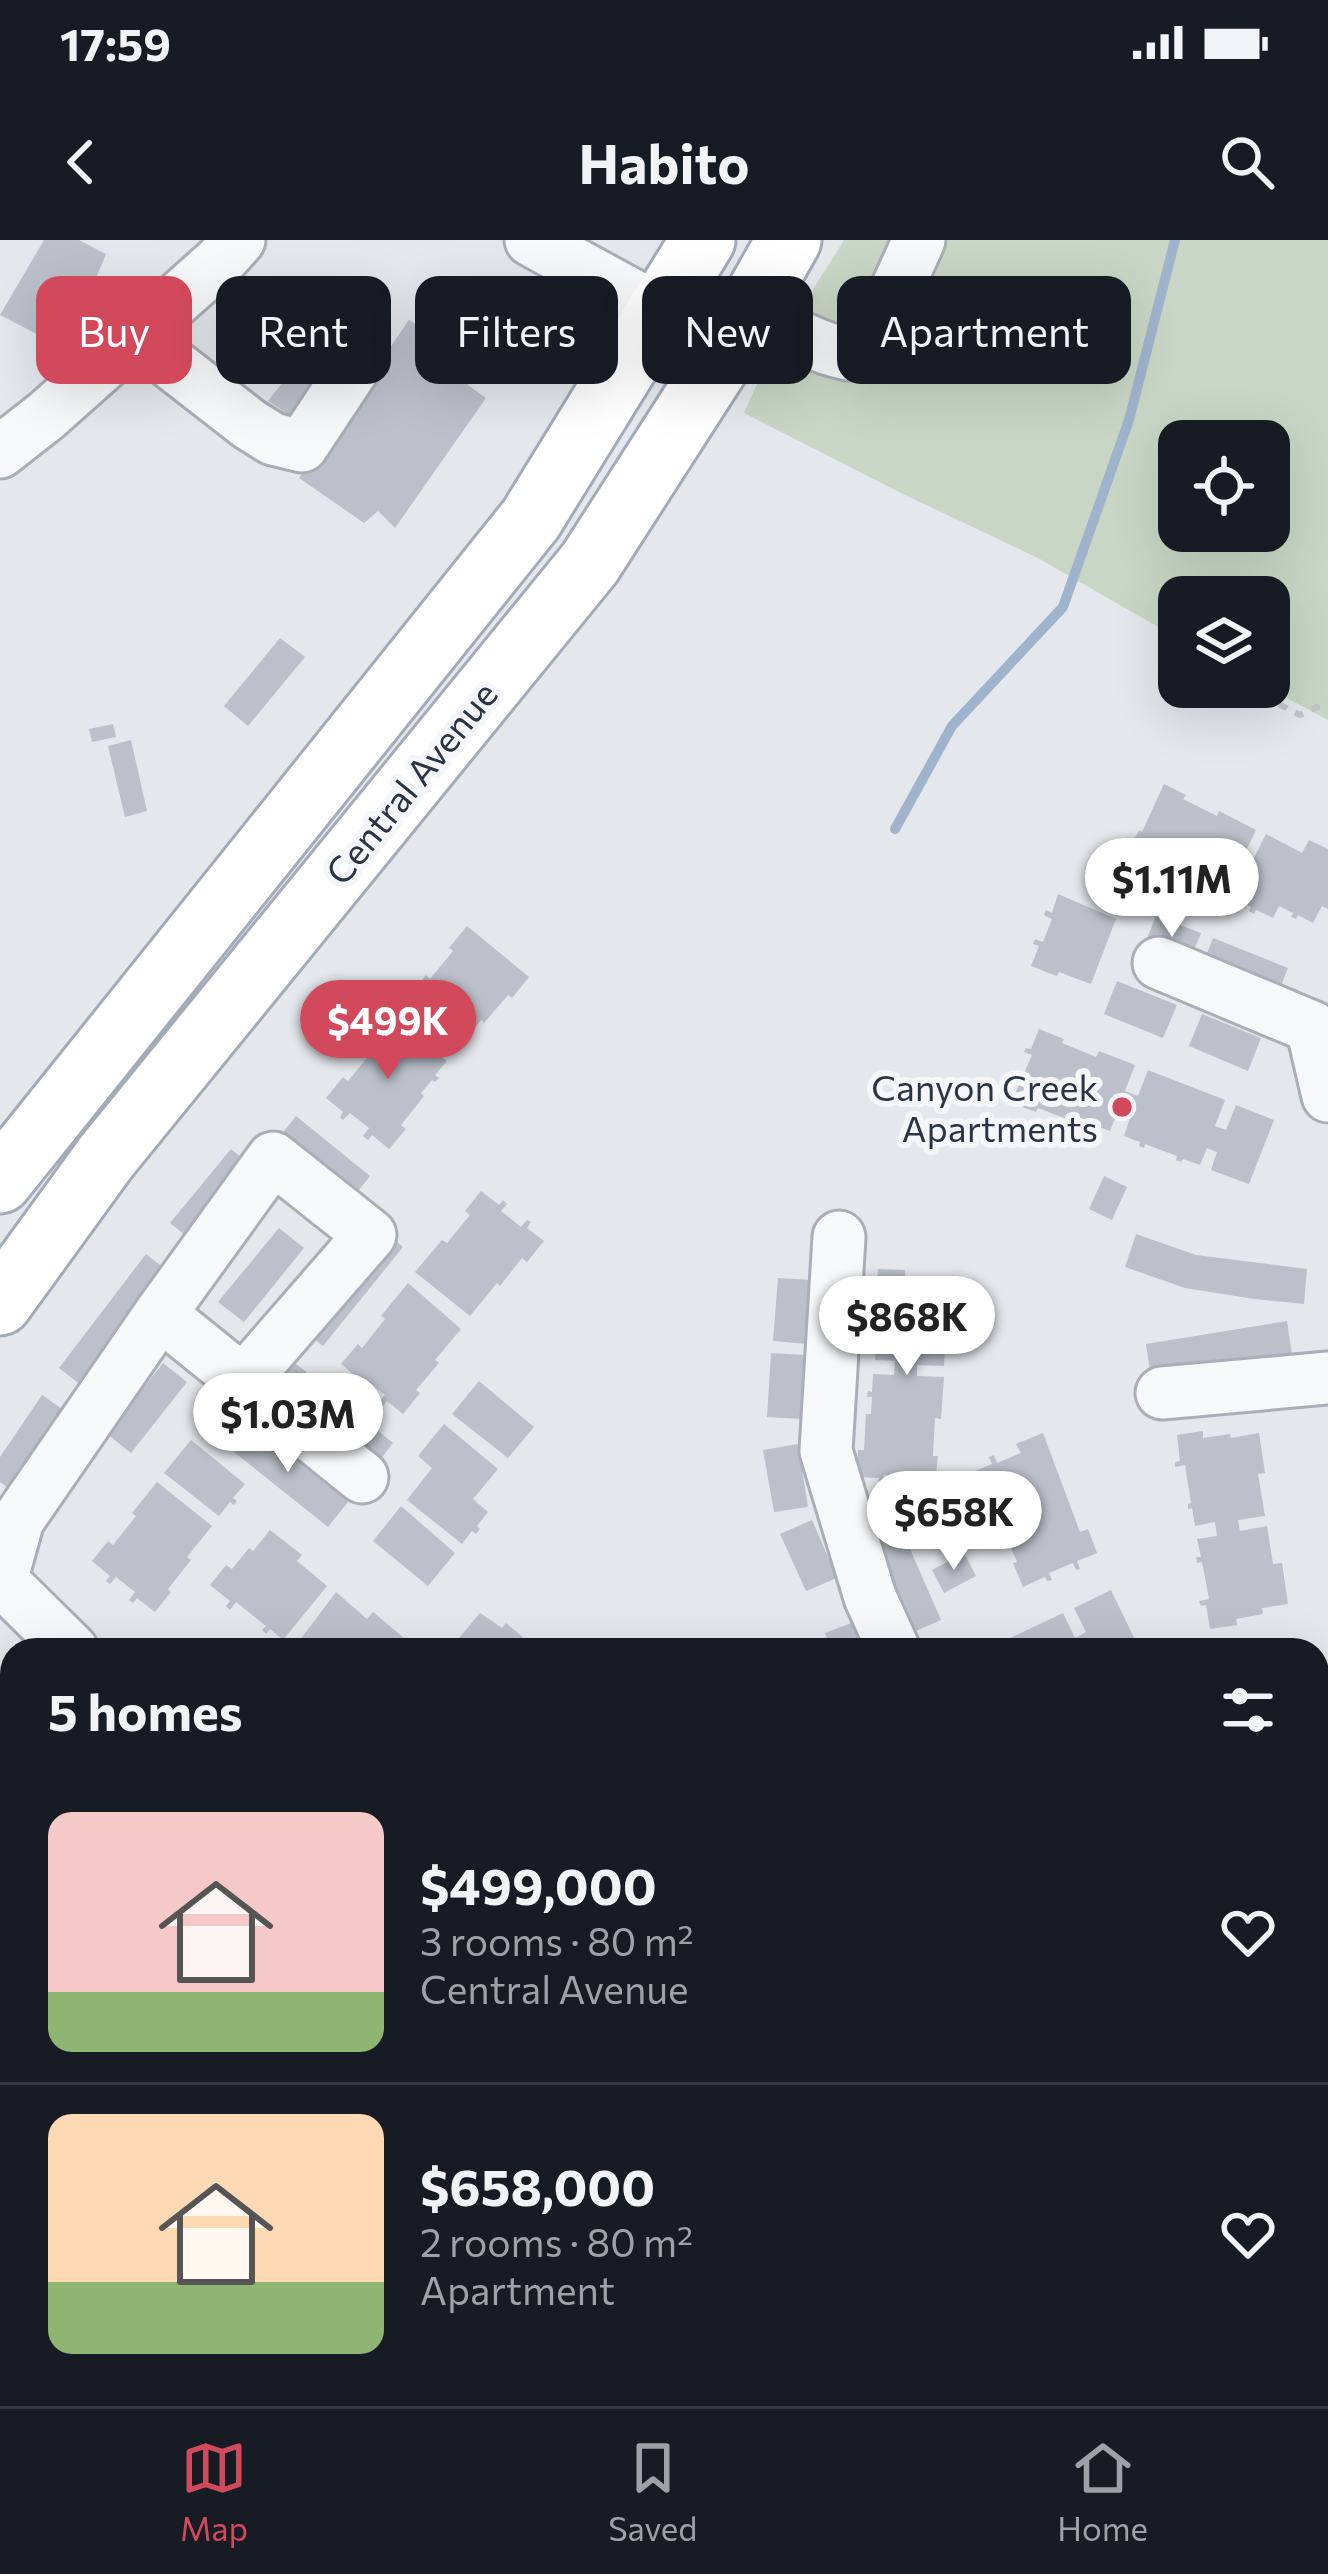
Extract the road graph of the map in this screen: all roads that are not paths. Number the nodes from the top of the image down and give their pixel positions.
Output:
1 (238, 240) edge
2 (531, 240) edge
3 (704, 240) edge
4 (789, 240) edge
5 (919, 240) edge
6 (682, 276) edge
7 (768, 276) edge
8 (192, 286) edge
9 (642, 299) edge
10 (642, 342) edge
11 (813, 344) edge
12 (192, 380) edge
13 (82, 384) edge
14 (343, 384) edge
15 (703, 384) edge
16 (0, 452) edge
17 (231, 893) junction
18 (282, 939) junction
19 (1159, 963) dead end
20 (1328, 1096) edge
21 (0, 1181) edge
22 (839, 1237) dead end
23 (0, 1303) edge
24 (160, 1313) junction
25 (1328, 1378) edge
26 (244, 1380) junction
27 (1162, 1393) dead end
28 (362, 1477) dead end
29 (0, 1580) edge
30 (60, 1638) edge
31 (889, 1638) edge

1 - 8 street
2 - 9 street
3 - 6 main road, Central Avenue
4 - 7 main road, Central Avenue
5 - 11 street
10 - 17 main road, Central Avenue
12 - 14 street
13 - 16 street
15 - 18 main road, Central Avenue
17 - 18 main road
17 - 21 main road, Central Avenue
18 - 23 main road, Central Avenue
19 - 20 street
22 - 31 street
24 - 26 street
24 - 26 street
24 - 29 street
25 - 27 street
26 - 28 street
29 - 30 street

